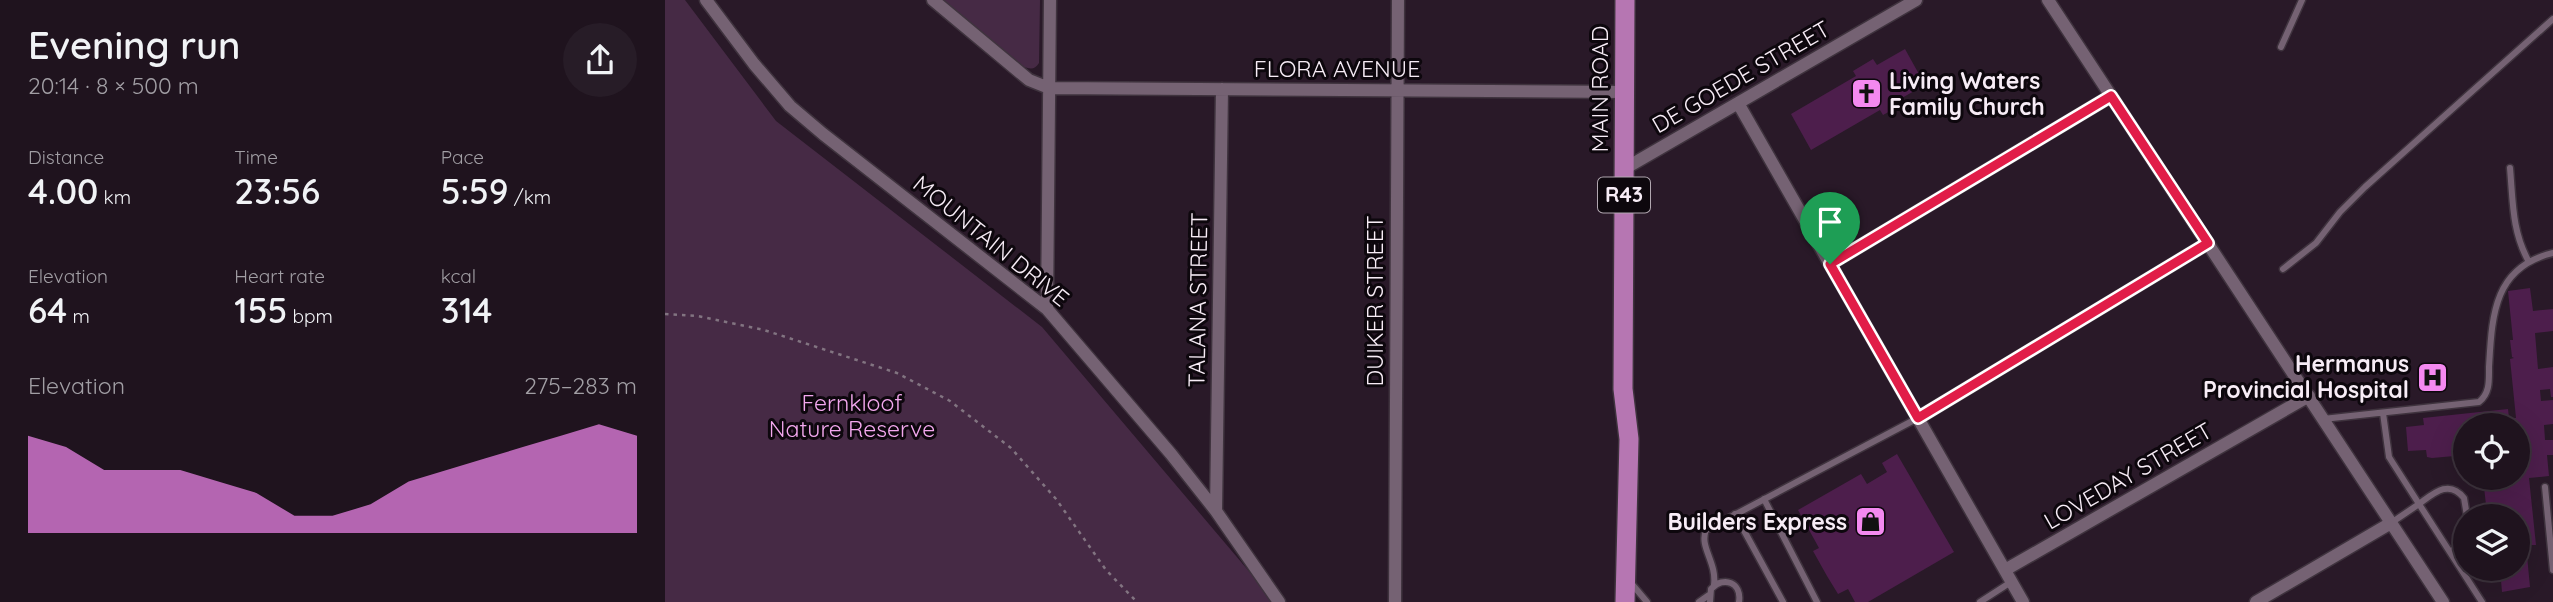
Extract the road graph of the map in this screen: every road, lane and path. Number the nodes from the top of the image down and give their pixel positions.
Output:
1 (933, 0) edge
2 (1050, 0) edge
3 (1398, 0) edge
4 (1625, 0) edge
5 (1916, 0) edge
6 (2048, 0) edge
7 (2302, 0) edge
8 (708, 1) edge
9 (2553, 19) edge
10 (2281, 47) dead end
11 (1049, 88) junction
12 (1222, 89) junction
13 (1398, 90) junction
14 (1625, 92) junction
15 (2111, 96) junction
16 (1738, 103) junction
17 (2509, 168) dead end
18 (1624, 169) junction
19 (2208, 243) junction
20 (2553, 253) edge
21 (2529, 262) junction
22 (1830, 264) junction
23 (2283, 269) dead end
24 (1047, 309) junction
25 (665, 314) edge
26 (1623, 389) junction
27 (2309, 397) junction
28 (2383, 413) junction
29 (1918, 418) junction
30 (2323, 419) junction
31 (2545, 487) dead end
32 (1764, 499) junction
33 (2419, 504) junction
34 (2465, 504) edge
35 (1216, 511) junction
36 (1735, 514) junction
37 (2391, 523) junction
38 (2453, 550) edge
39 (2450, 552) junction
40 (1626, 564) junction
41 (2553, 570) edge
42 (2008, 576) junction
43 (1714, 585) junction
44 (1709, 598) edge
45 (1137, 602) edge
46 (1279, 602) edge
47 (1395, 602) edge
48 (1614, 602) edge
49 (1625, 602) edge
50 (1647, 602) edge
51 (1699, 602) edge
52 (1739, 602) edge
53 (1783, 602) edge
54 (1817, 602) edge
55 (1980, 602) edge
56 (2023, 602) edge
57 (2256, 602) edge
58 (2443, 602) edge
59 (2482, 602) edge

1 - 11 street
2 - 11 street
3 - 13 street, DUIKER STREET
4 - 14 main road, MAIN ROAD / R43
5 - 16 street, DE GOEDE STREET
6 - 15 street
7 - 10 lane
8 - 24 street, MOUNTAIN DRIVE
9 - 23 lane
11 - 12 street, FLORA AVENUE
11 - 24 street
12 - 13 street, FLORA AVENUE
12 - 35 street, TALANA STREET
13 - 14 street, FLORA AVENUE
13 - 47 street, DUIKER STREET
14 - 18 main road, MAIN ROAD / R43
15 - 19 street
15 - 22 street
16 - 18 street, DE GOEDE STREET
16 - 22 street
17 - 21 lane
18 - 26 main road, MAIN ROAD / R43
19 - 27 street
19 - 29 street
20 - 21 lane
21 - 28 lane
22 - 29 street
24 - 35 street, MOUNTAIN DRIVE
25 - 45 path
26 - 40 main road, MAIN ROAD / R43
26 - 48 main road, MAIN ROAD / R43
27 - 30 street
27 - 42 street, LOVEDAY STREET
28 - 30 lane
28 - 33 lane
29 - 32 lane
29 - 42 street
30 - 37 street
31 - 41 lane
32 - 36 lane
32 - 54 lane
33 - 34 lane
33 - 37 lane
33 - 39 lane
35 - 46 street, MOUNTAIN DRIVE
36 - 43 lane
36 - 53 lane
37 - 57 street
37 - 58 street
38 - 39 lane
39 - 59 lane
40 - 49 main road, MAIN ROAD / R43
40 - 50 lane
42 - 55 lane
42 - 56 street
43 - 44 lane
43 - 52 lane
44 - 51 lane

